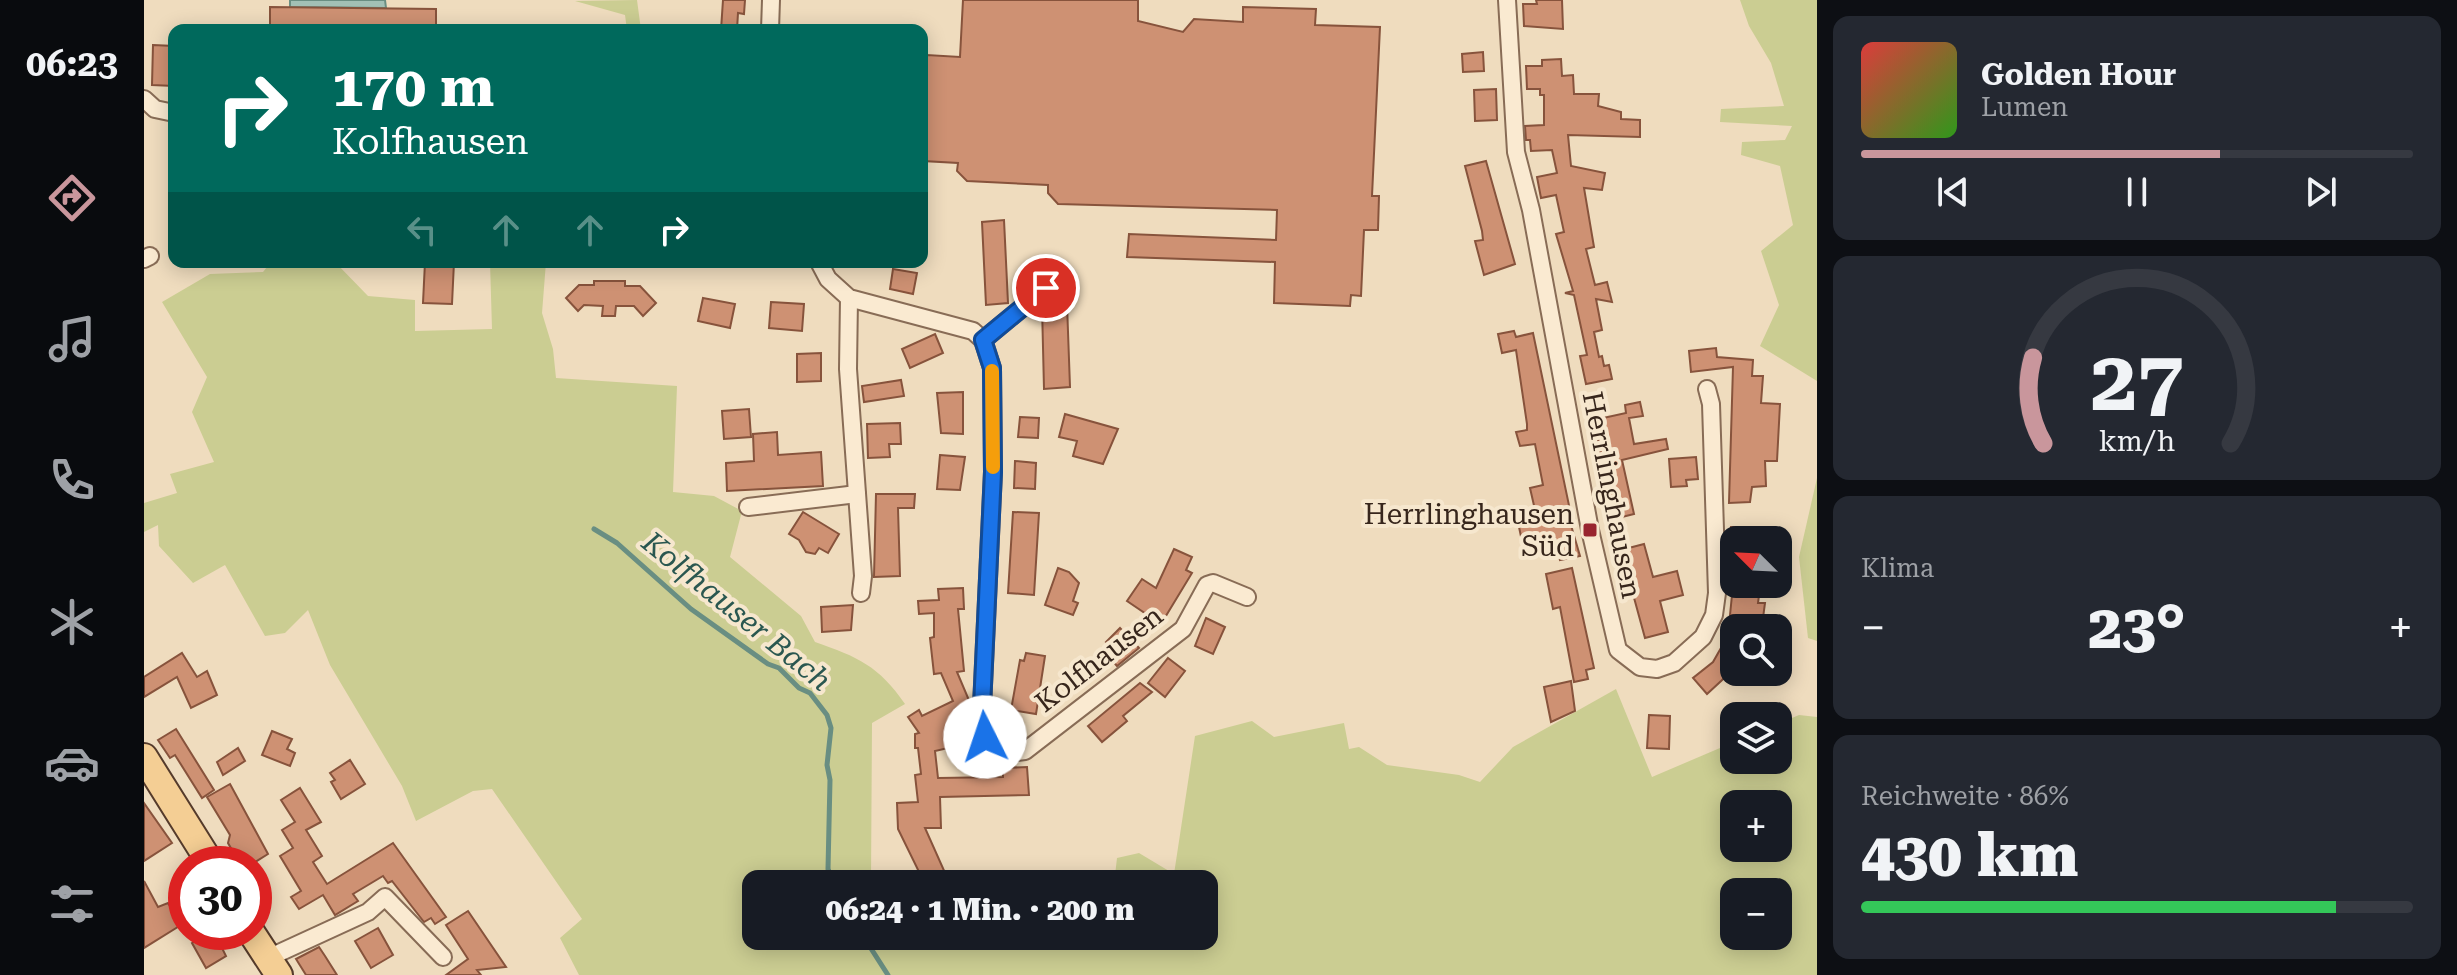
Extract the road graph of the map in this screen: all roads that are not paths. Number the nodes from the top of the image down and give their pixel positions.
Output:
1 (771, 0) edge
2 (1507, 0) edge
3 (770, 24) edge
4 (144, 99) edge
5 (168, 112) edge
6 (822, 268) edge
7 (1058, 289) dead end
8 (849, 298) junction
9 (983, 340) junction
10 (1707, 389) dead end
11 (857, 494) junction
12 (748, 507) dead end
13 (861, 593) dead end
14 (1247, 597) dead end
15 (144, 757) edge
16 (200, 846) edge
17 (443, 957) dead end
18 (273, 966) edge

1 - 3 street
2 - 10 street, Herrlinghausen
4 - 5 street
6 - 8 street
7 - 9 street
8 - 9 street
8 - 11 street
9 - 14 street, Kolfhausen
11 - 12 street
11 - 13 street
15 - 16 main road
17 - 18 street

